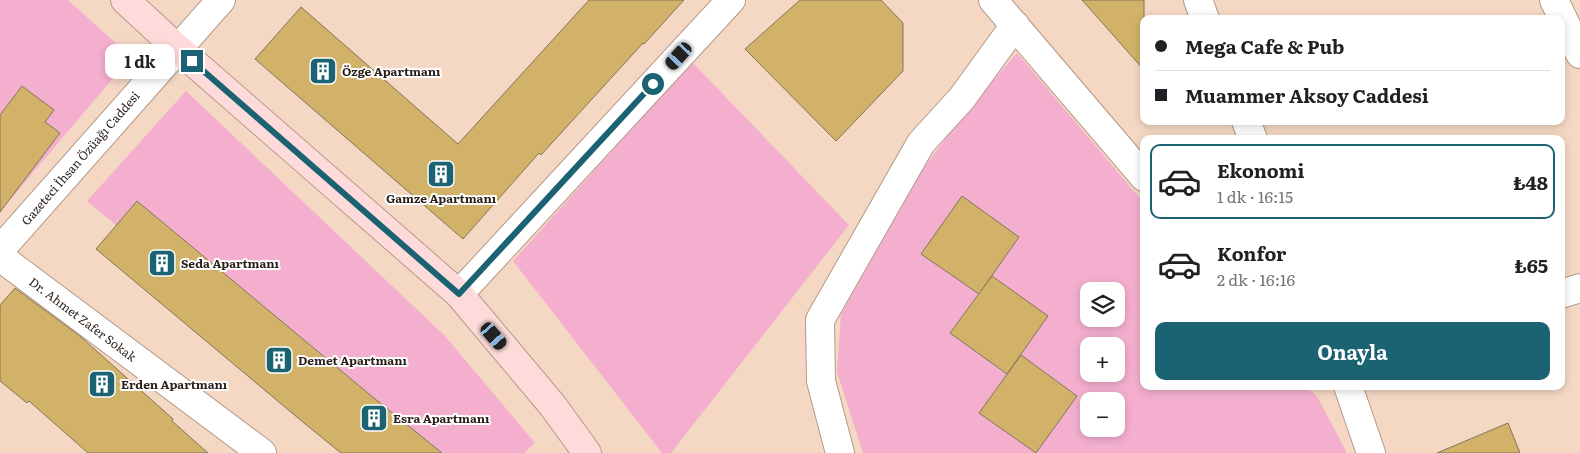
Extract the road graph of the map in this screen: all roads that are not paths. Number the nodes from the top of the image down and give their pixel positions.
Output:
1 (125, 0) edge
2 (221, 0) edge
3 (731, 0) edge
4 (992, 0) edge
5 (1198, 0) edge
6 (1554, 0) edge
7 (1204, 15) edge
8 (1561, 15) edge
9 (1565, 23) edge
10 (1015, 26) junction
11 (177, 48) junction
12 (1580, 54) edge
13 (1140, 172) edge
14 (0, 250) edge
15 (0, 257) edge
16 (1580, 288) edge
17 (1565, 293) edge
18 (459, 294) junction
19 (1349, 390) edge
20 (262, 453) edge
21 (587, 453) edge
22 (840, 453) edge
23 (1371, 453) edge

1 - 11 main road
2 - 11 street, Gazeteci İhsan Özüağı Caddesi
3 - 18 street
4 - 10 street
5 - 7 street
6 - 8 street
9 - 12 street
10 - 13 street
10 - 22 street
11 - 14 street, Gazeteci İhsan Özüağı Caddesi
11 - 18 main road
15 - 20 street, Dr. Ahmet Zafer Sokak
16 - 17 street
18 - 21 main road
19 - 23 street

